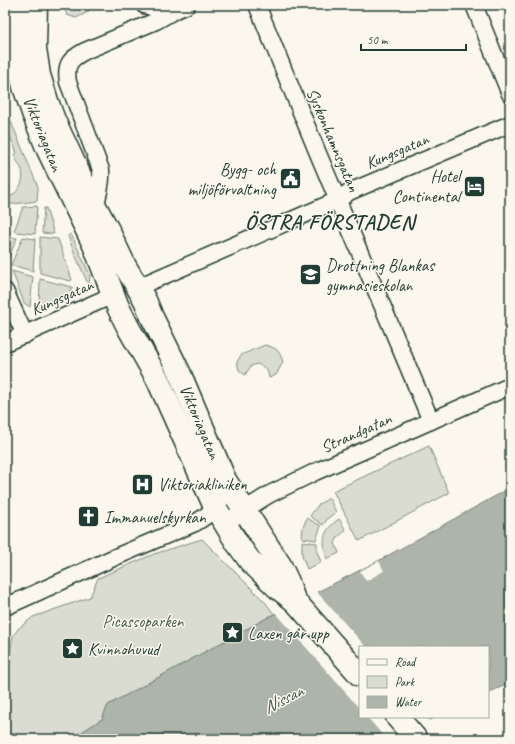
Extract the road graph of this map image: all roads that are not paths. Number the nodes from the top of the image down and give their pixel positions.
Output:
1 (17, 5) edge
2 (36, 5) edge
3 (144, 5) edge
4 (257, 5) edge
5 (474, 5) edge
6 (181, 7) edge
7 (31, 81) junction
8 (510, 94) edge
9 (510, 124) edge
10 (338, 200) junction
11 (95, 206) junction
12 (101, 238) junction
13 (147, 283) junction
14 (5, 291) edge
15 (113, 295) junction
16 (25, 335) junction
17 (5, 343) edge
18 (179, 372) junction
19 (157, 378) junction
20 (510, 386) edge
21 (431, 421) junction
22 (230, 516) junction
23 (295, 601) junction
24 (5, 607) edge
25 (359, 674) edge

1 - 7 highway
2 - 7 highway
3 - 6 street
4 - 10 street, Syskonhamnsgatan
5 - 8 street
6 - 11 street
7 - 11 highway, Viktoriagatan
7 - 12 highway, Viktoriagatan
9 - 10 street, Kungsgatan
10 - 13 street, Kungsgatan
10 - 21 street, Syskonhamnsgatan
11 - 12 highway, Viktoriagatan
12 - 13 highway, Viktoriagatan
12 - 15 highway, Viktoriagatan
12 - 18 highway, Viktoriagatan
12 - 19 highway, Viktoriagatan
13 - 18 highway, Viktoriagatan
14 - 16 street
15 - 16 street, Kungsgatan
15 - 19 highway, Viktoriagatan
16 - 17 street, Kungsgatan
18 - 22 highway, Viktoriagatan
19 - 22 highway, Viktoriagatan
20 - 21 street, Strandgatan
21 - 22 street, Strandgatan
22 - 23 highway, Viktoriagatan
22 - 23 highway, Viktoriagatan
22 - 24 street, Strandgatan
23 - 25 highway

